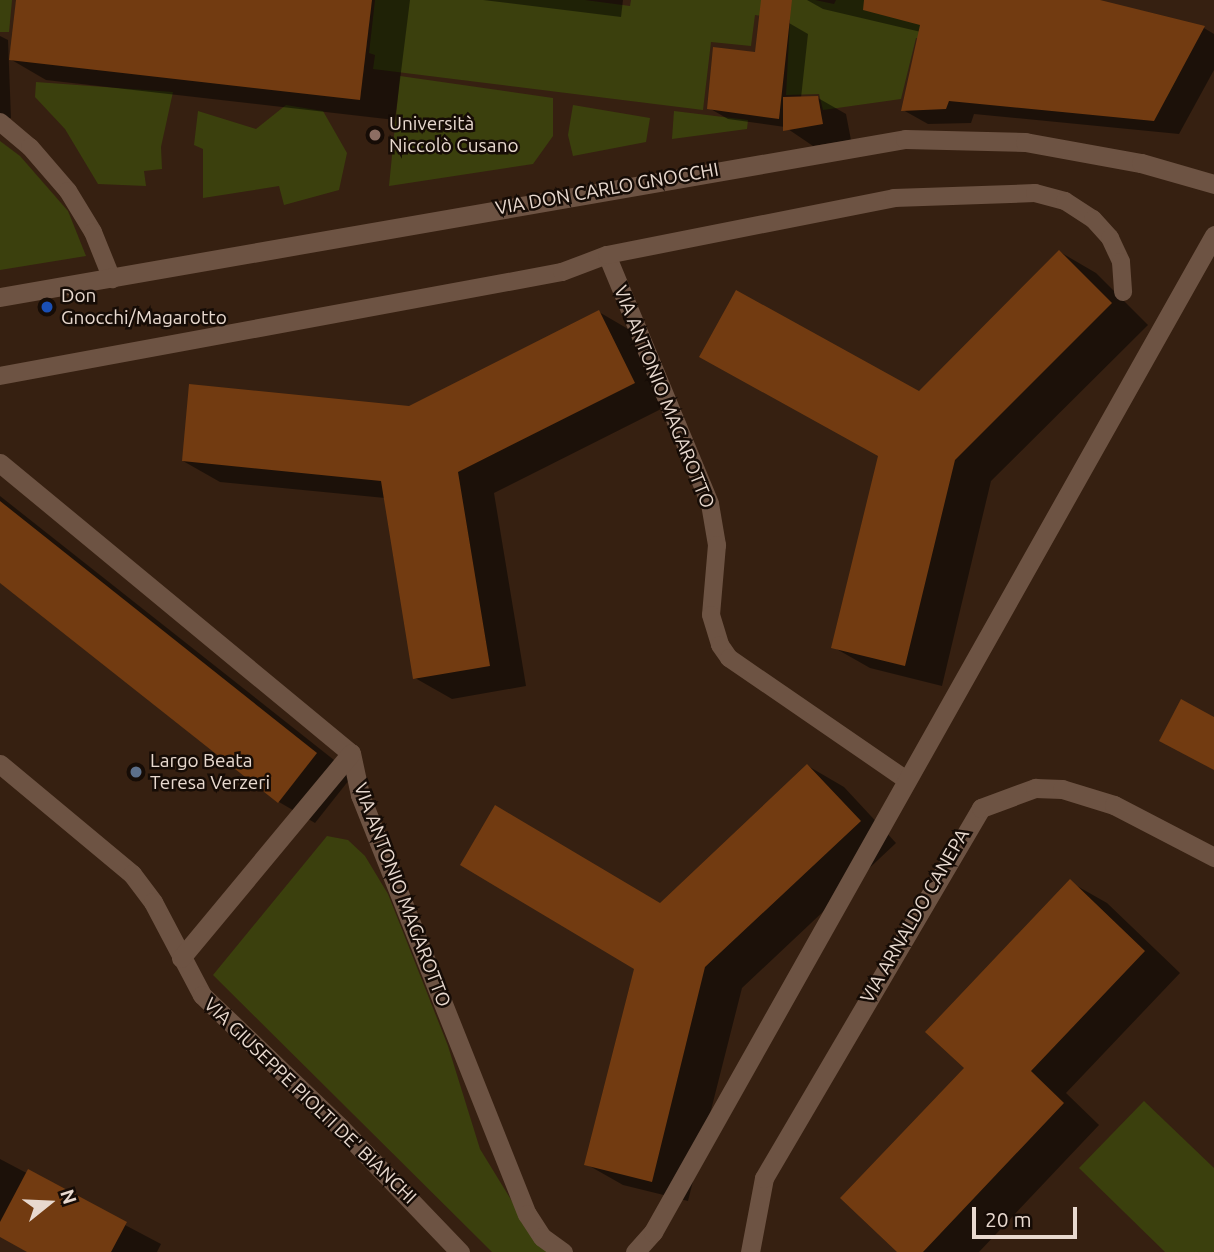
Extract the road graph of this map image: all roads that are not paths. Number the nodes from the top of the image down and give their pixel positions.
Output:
1 (0, 121) edge
2 (1214, 184) edge
3 (1214, 235) edge
4 (607, 255) junction
5 (112, 279) junction
6 (1123, 292) dead end
7 (0, 298) edge
8 (0, 376) edge
9 (0, 463) edge
10 (351, 753) junction
11 (0, 764) edge
12 (905, 779) junction
13 (1214, 857) edge
14 (181, 958) junction
15 (460, 1252) edge
16 (563, 1252) edge
17 (635, 1252) edge
18 (750, 1252) edge

1 - 5 lane
2 - 5 street, VIA DON CARLO GNOCCHI
3 - 12 street
4 - 6 lane
4 - 8 lane
4 - 12 lane, VIA ANTONIO MAGAROTTO
5 - 7 street, VIA DON CARLO GNOCCHI
9 - 10 street
10 - 14 street
10 - 16 street, VIA ANTONIO MAGAROTTO
11 - 14 street, VIA GIUSEPPE PIOLTI DE' BIANCHI
12 - 17 street
13 - 18 street, VIA ARNALDO CANEPA
14 - 15 street, VIA GIUSEPPE PIOLTI DE' BIANCHI

